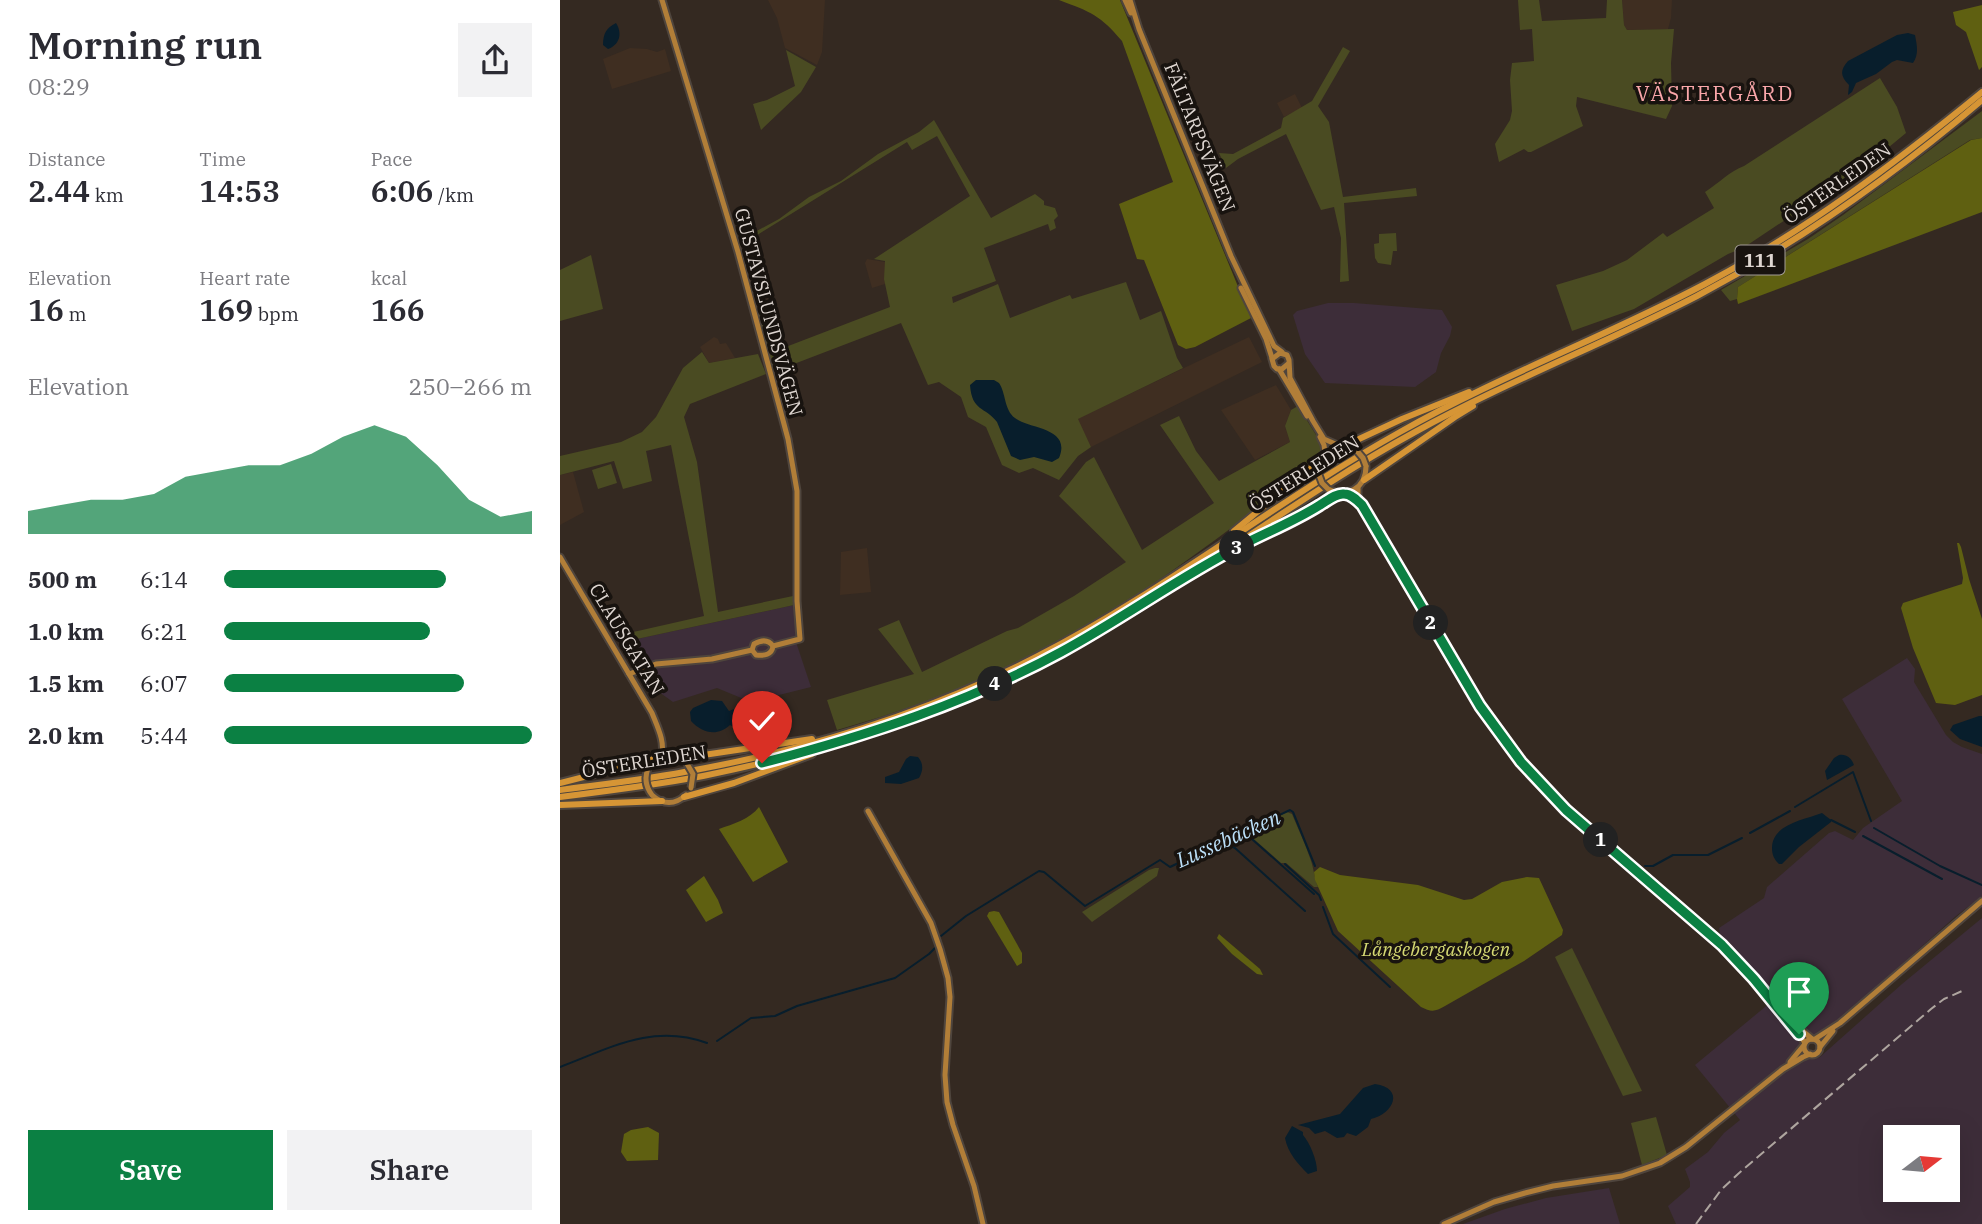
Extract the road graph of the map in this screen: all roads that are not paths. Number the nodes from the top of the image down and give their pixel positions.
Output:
1 (662, 0) edge
2 (1127, 0) edge
3 (1982, 89) edge
4 (1982, 101) edge
5 (1231, 256) junction
6 (1282, 352) junction
7 (1272, 358) junction
8 (1289, 364) junction
9 (1279, 369) junction
10 (1497, 382) junction
11 (1515, 382) junction
12 (1342, 446) junction
13 (1324, 454) junction
14 (1364, 480) junction
15 (1358, 488) junction
16 (1343, 494) junction
17 (1362, 505) junction
18 (1210, 552) junction
19 (560, 557) edge
20 (1204, 565) junction
21 (773, 646) junction
22 (752, 650) junction
23 (629, 674) junction
24 (835, 735) junction
25 (662, 740) junction
26 (842, 742) junction
27 (678, 756) junction
28 (659, 757) junction
29 (560, 783) edge
30 (560, 790) edge
31 (560, 797) edge
32 (684, 797) junction
33 (662, 801) junction
34 (560, 804) edge
35 (868, 811) dead end
36 (1982, 901) edge
37 (1785, 1014) junction
38 (1840, 1023) junction
39 (1814, 1039) junction
40 (1804, 1044) junction
41 (1820, 1047) junction
42 (1810, 1054) junction
43 (1783, 1069) junction
44 (983, 1224) edge
45 (1444, 1224) edge

1 - 21 street, GUSTAVSLUNDSVÄGEN
2 - 5 street, FÄLTARPSVÄGEN
3 - 10 main road, ÖSTERLEDEN / 111
4 - 11 main road, ÖSTERLEDEN / 111
5 - 6 street, FÄLTARPSVÄGEN
5 - 7 street, FÄLTARPSVÄGEN
6 - 7 street
6 - 8 street
7 - 9 street
8 - 9 street
8 - 12 street
9 - 13 street
10 - 12 main road
10 - 18 main road, ÖSTERLEDEN / 111
11 - 14 main road
11 - 20 main road, ÖSTERLEDEN / 111
12 - 13 street
12 - 14 street, bridge
13 - 16 street, bridge
13 - 18 main road
14 - 15 street
15 - 16 street
15 - 17 street
16 - 17 street
16 - 20 main road
17 - 37 street
18 - 24 main road, ÖSTERLEDEN / 111
19 - 23 street, CLAUSGATAN
20 - 26 main road, ÖSTERLEDEN / 111
21 - 22 street
21 - 22 street
22 - 23 street
23 - 25 street, CLAUSGATAN
24 - 27 main road
24 - 30 main road, ÖSTERLEDEN / 111
25 - 27 street, CLAUSGATAN
25 - 28 street, CLAUSGATAN
26 - 31 main road, ÖSTERLEDEN / 111
26 - 32 main road
27 - 28 street
27 - 32 street, bridge
28 - 29 main road
28 - 33 street, bridge
32 - 33 street
33 - 34 main road
35 - 44 street
36 - 38 street
37 - 39 street
37 - 40 street
38 - 39 street
38 - 41 street
39 - 40 street
39 - 41 street
40 - 42 street
40 - 43 street
41 - 42 street
42 - 43 street
43 - 45 street

